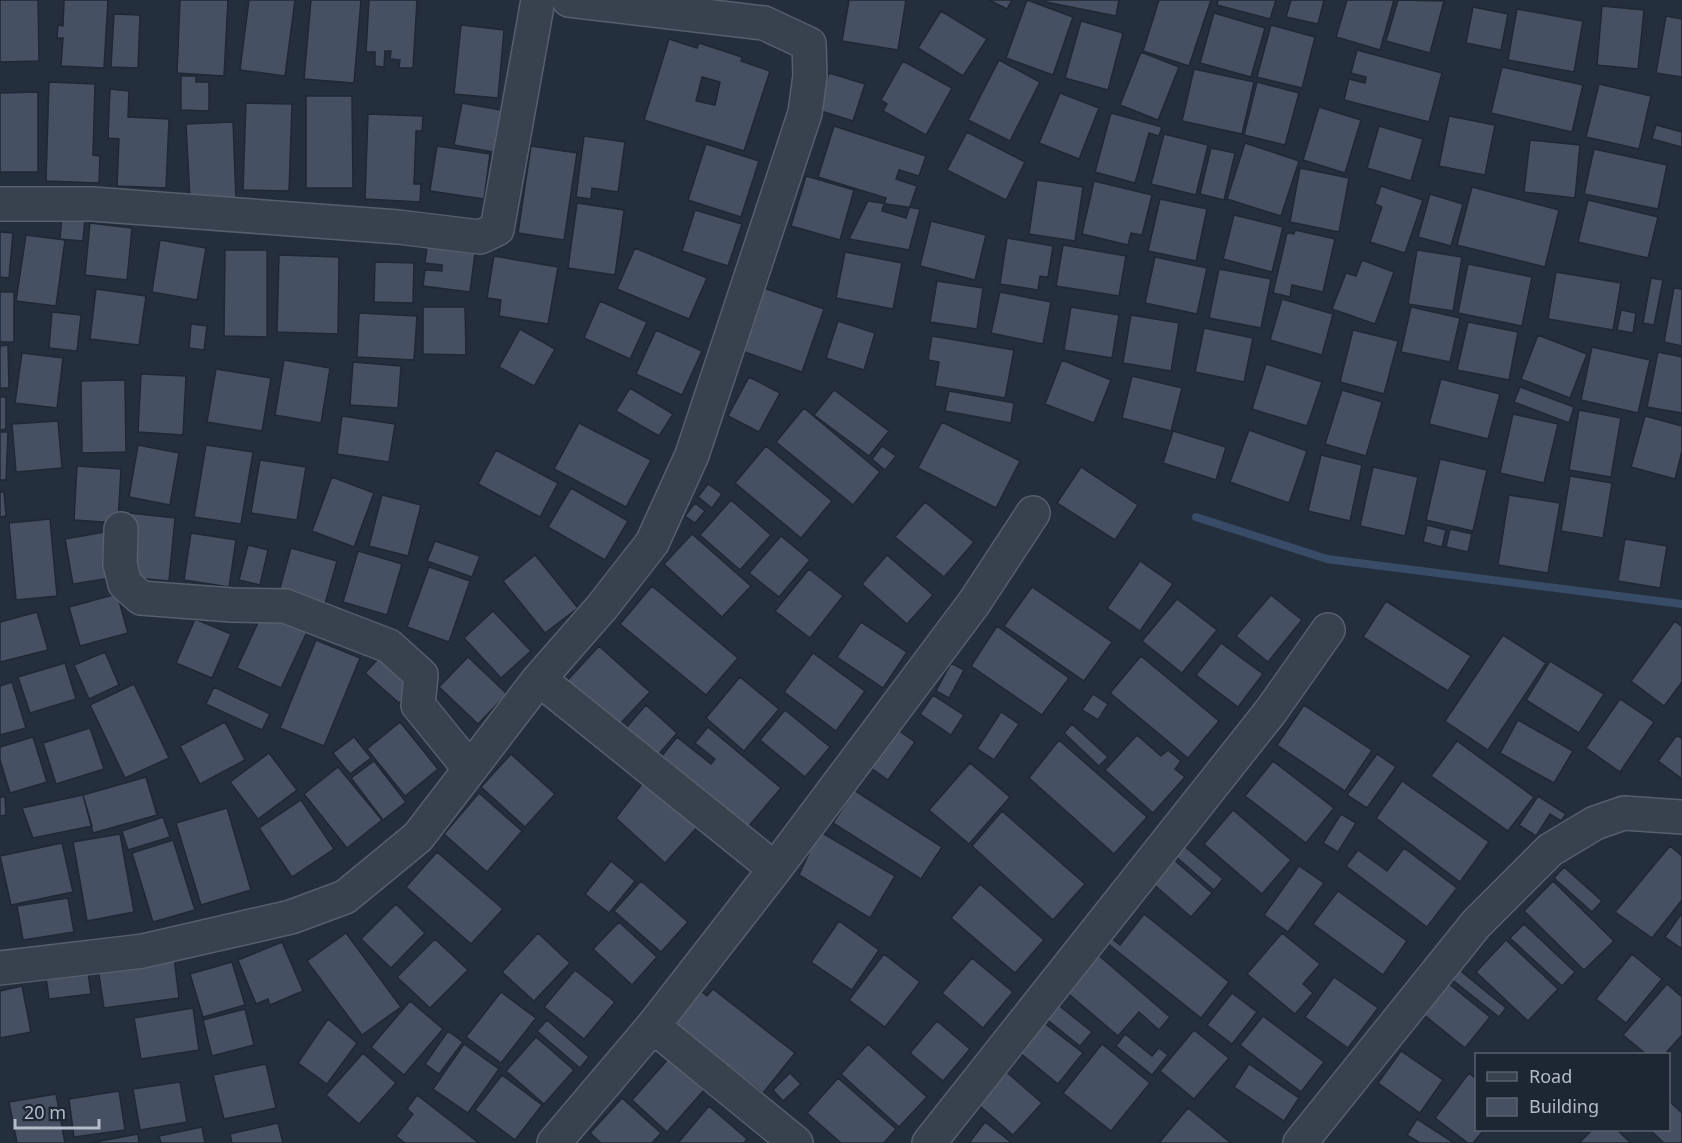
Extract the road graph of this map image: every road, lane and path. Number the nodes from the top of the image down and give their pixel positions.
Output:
1 (538, 0) edge
2 (569, 0) edge
3 (0, 204) edge
4 (1034, 513) dead end
5 (121, 529) dead end
6 (1328, 630) dead end
7 (539, 679) junction
8 (470, 769) junction
9 (1682, 817) edge
10 (775, 869) junction
11 (0, 968) edge
12 (653, 1026) junction
13 (554, 1143) edge
14 (796, 1143) edge
15 (929, 1143) edge
16 (1300, 1143) edge

1 - 3 street
2 - 7 street
4 - 10 street
5 - 8 street
6 - 15 street
7 - 8 street
7 - 10 street
8 - 11 street
9 - 16 street
10 - 12 street
12 - 13 street
12 - 14 street

